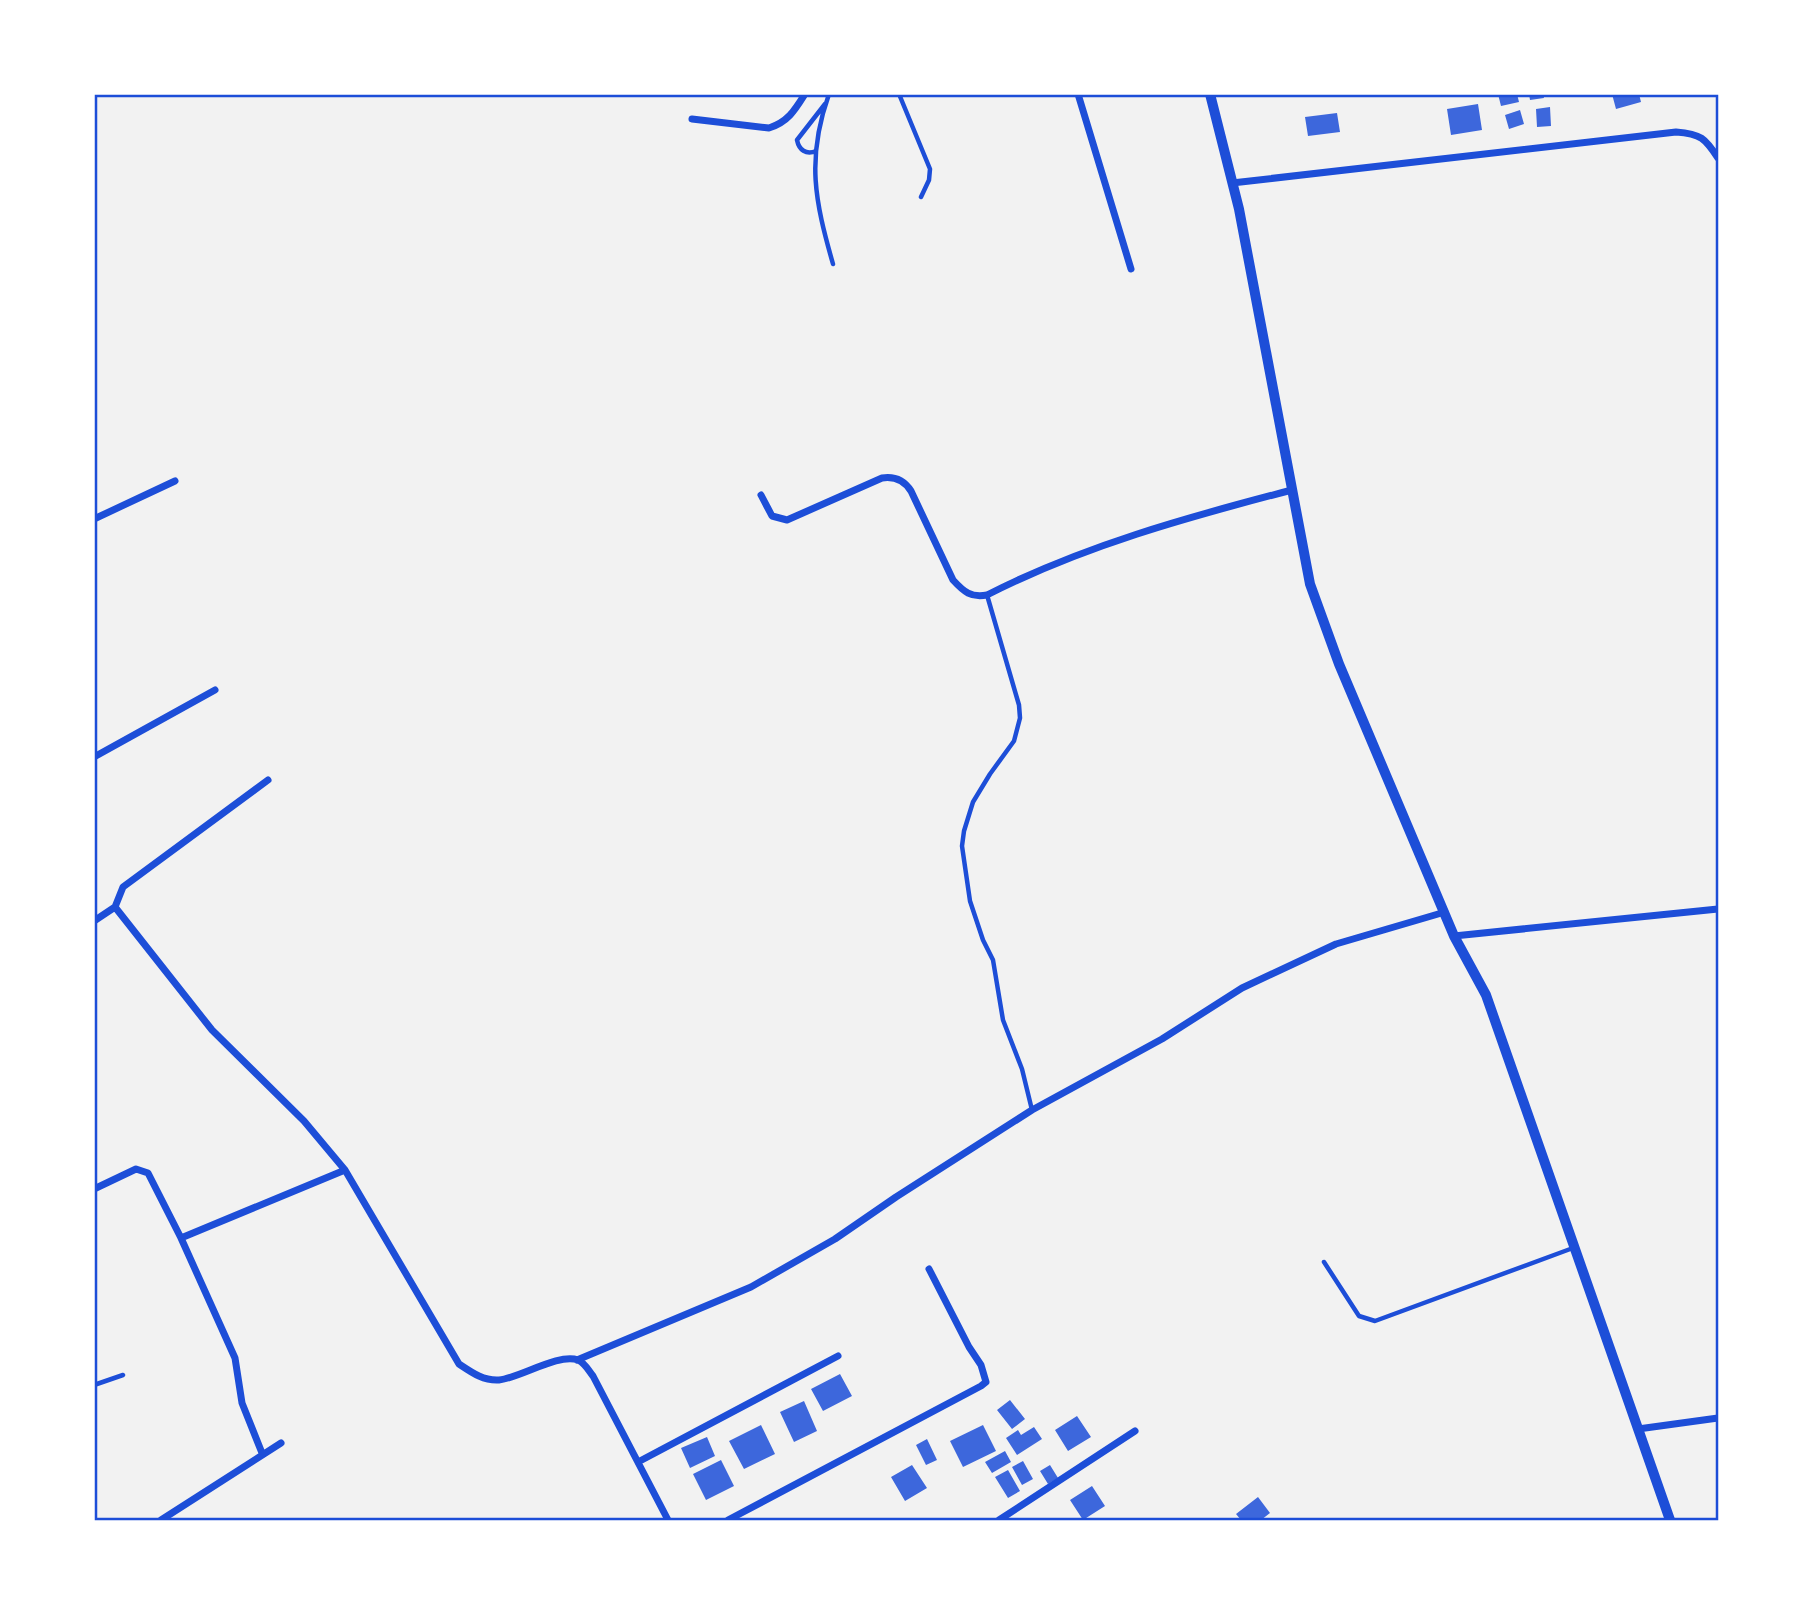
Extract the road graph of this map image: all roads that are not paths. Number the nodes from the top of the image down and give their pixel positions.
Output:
1 (805, 94) edge
2 (829, 94) edge
3 (900, 94) edge
4 (1078, 94) edge
5 (1210, 94) edge
6 (827, 102) junction
7 (692, 119) dead end
8 (816, 151) junction
9 (1718, 158) edge
10 (1232, 183) junction
11 (921, 197) dead end
12 (833, 264) dead end
13 (1130, 269) dead end
14 (175, 481) dead end
15 (1292, 490) junction
16 (761, 495) dead end
17 (94, 519) edge
18 (987, 595) junction
19 (215, 690) dead end
20 (94, 757) edge
21 (268, 780) dead end
22 (115, 906) junction
23 (1718, 909) edge
24 (1445, 912) junction
25 (94, 922) edge
26 (1454, 936) junction
27 (1032, 1111) junction
28 (345, 1170) junction
29 (94, 1189) edge
30 (181, 1238) junction
31 (1576, 1247) junction
32 (1324, 1262) dead end
33 (929, 1269) dead end
34 (838, 1356) dead end
35 (577, 1360) junction
36 (123, 1375) dead end
37 (94, 1385) edge
38 (1718, 1418) edge
39 (1639, 1429) junction
40 (1135, 1431) dead end
41 (281, 1443) dead end
42 (262, 1453) junction
43 (638, 1462) junction
44 (161, 1521) edge
45 (668, 1521) edge
46 (728, 1521) edge
47 (999, 1521) edge
48 (1670, 1521) edge

1 - 7 street
2 - 6 lane
3 - 11 lane
4 - 13 street
5 - 10 street
6 - 8 lane
6 - 8 lane
8 - 12 lane
9 - 10 street
10 - 15 street
14 - 17 street
15 - 18 street
15 - 24 street
16 - 18 street
18 - 27 lane
19 - 20 street
21 - 22 street
22 - 25 street
22 - 28 street
23 - 26 street
24 - 26 street
24 - 27 street
26 - 31 street
27 - 35 street
28 - 30 street
28 - 35 street
29 - 30 street
30 - 42 street
31 - 32 lane
31 - 39 street
33 - 46 street
34 - 43 street
35 - 43 street
36 - 37 lane
38 - 39 street
39 - 48 street
40 - 47 street
41 - 42 street
42 - 44 street
43 - 45 street

